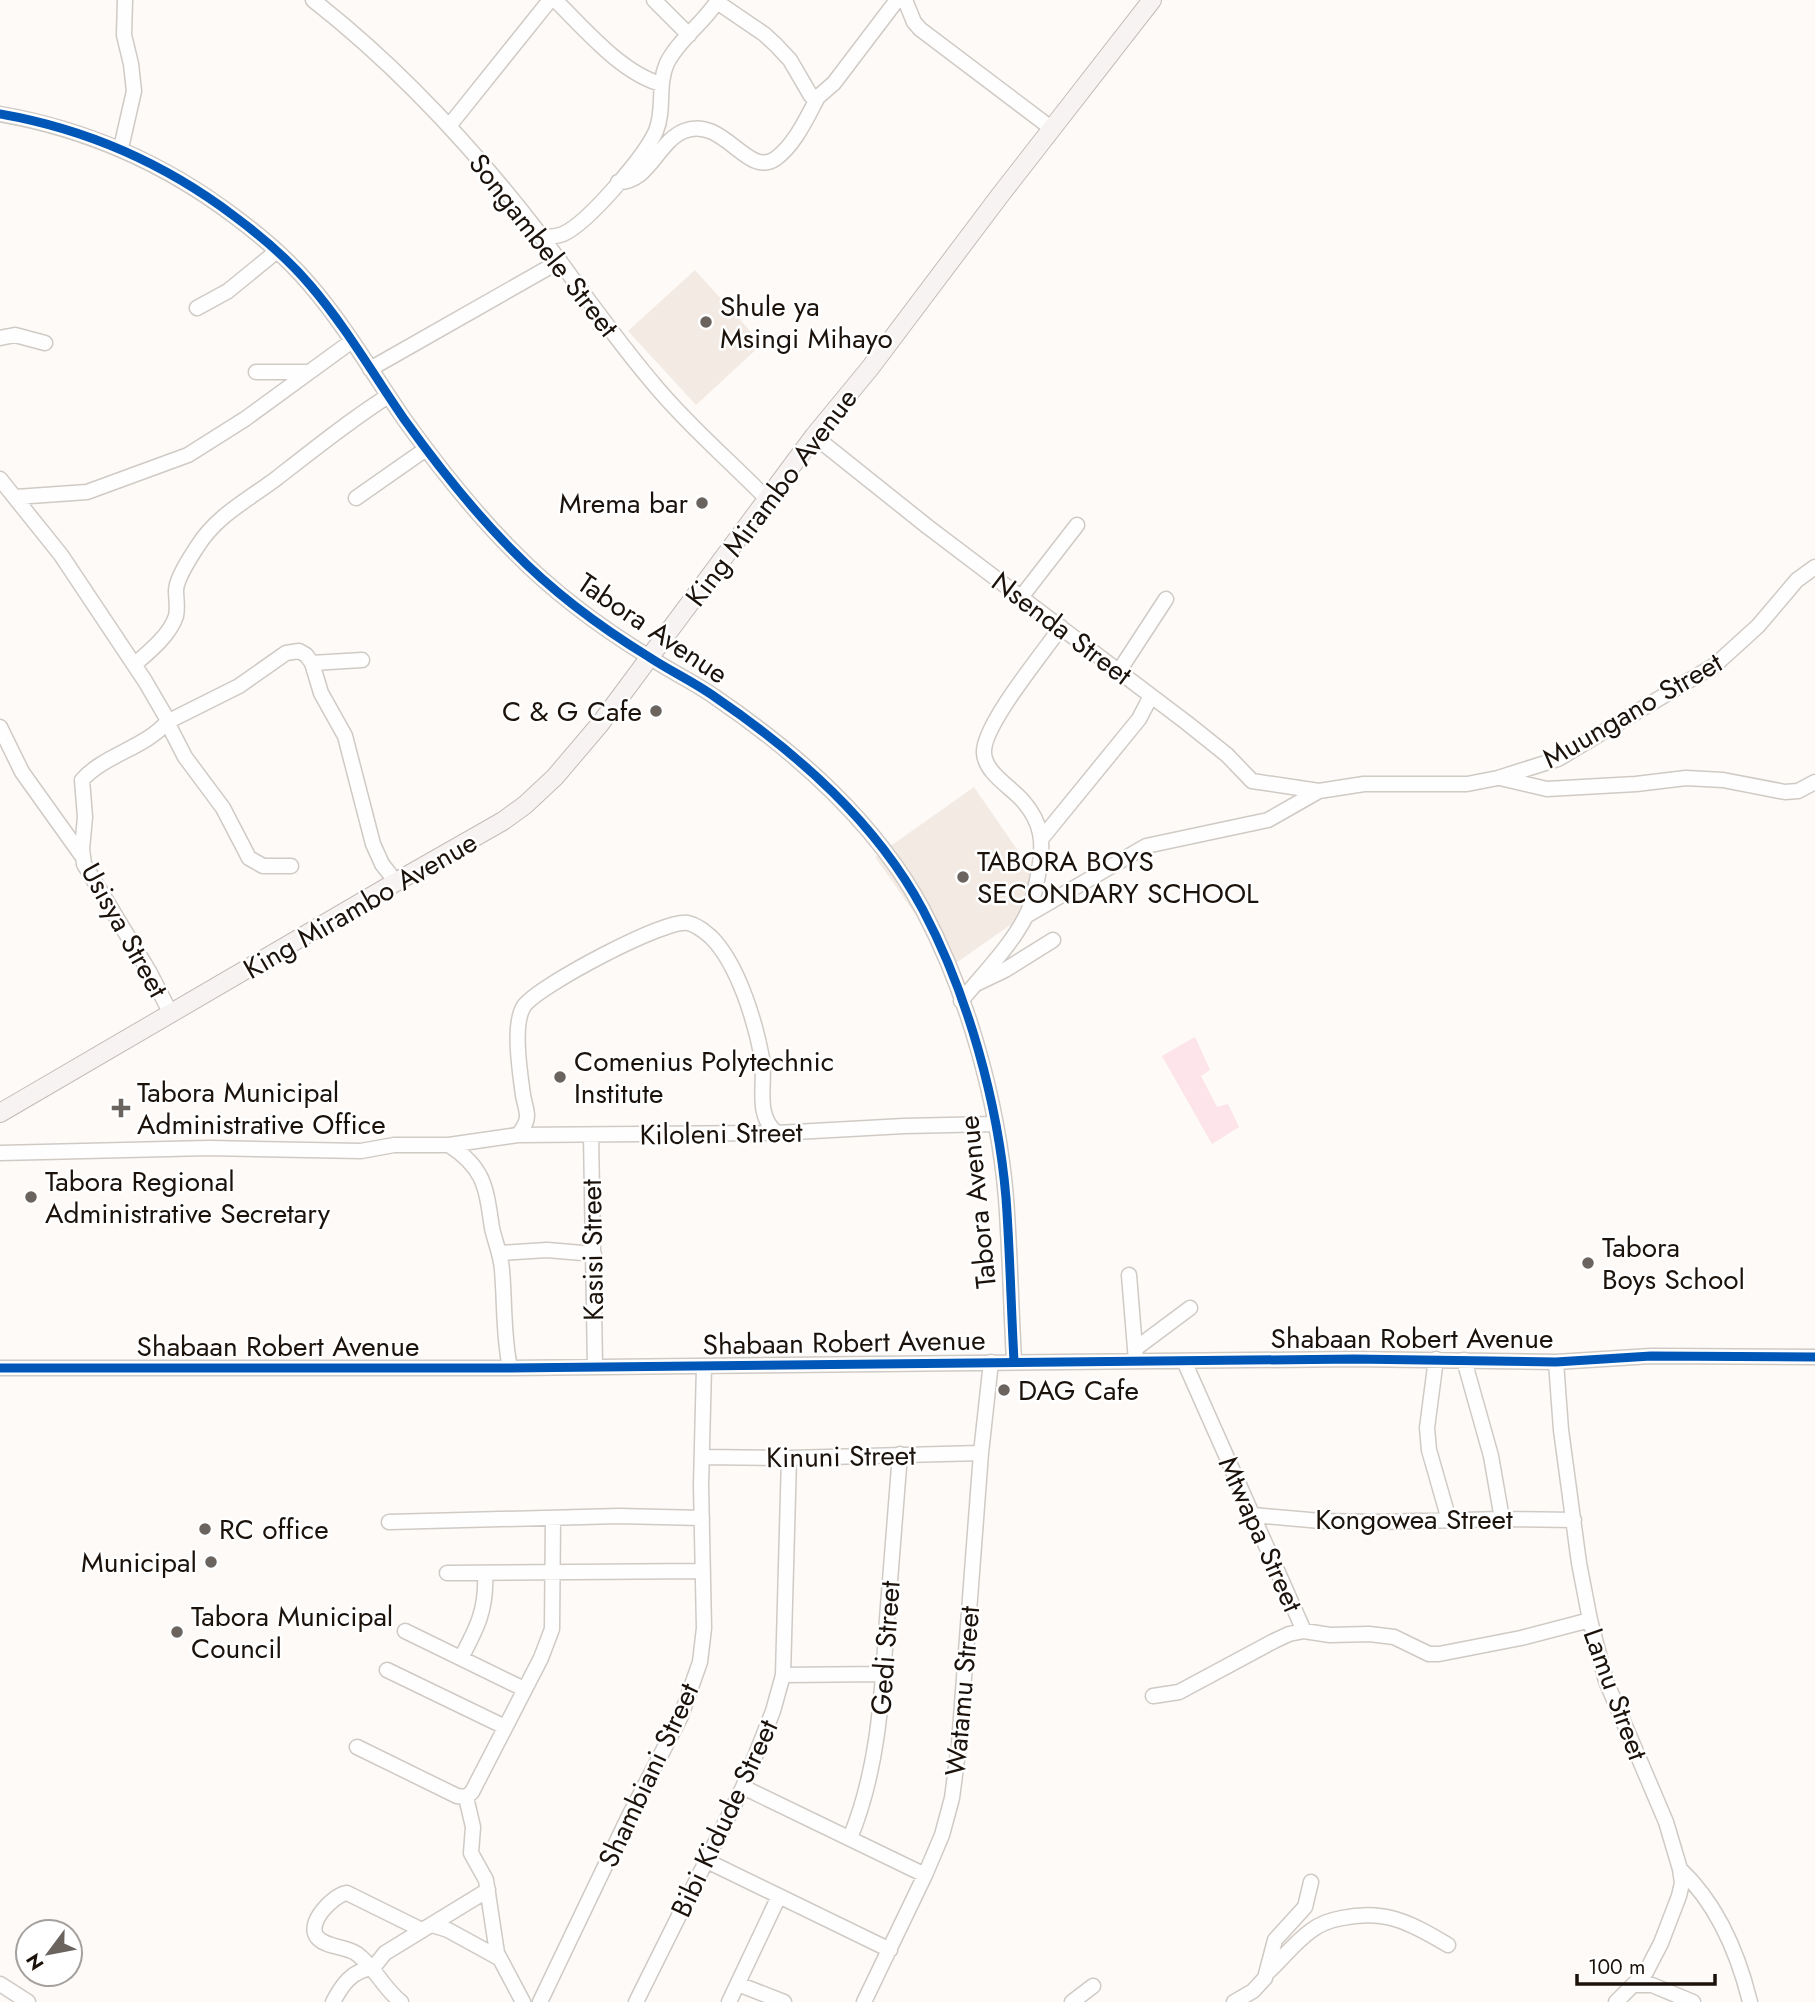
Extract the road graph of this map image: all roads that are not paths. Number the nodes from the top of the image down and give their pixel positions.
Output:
1 (125, 0) edge
2 (313, 0) edge
3 (552, 0) edge
4 (654, 0) edge
5 (897, 0) edge
6 (905, 0) edge
7 (1152, 0) edge
8 (717, 1) edge
9 (689, 35) junction
10 (661, 85) junction
11 (818, 97) junction
12 (0, 114) edge
13 (449, 126) junction
14 (1051, 128) junction
15 (121, 148) junction
16 (618, 182) junction
17 (567, 231) junction
18 (541, 237) junction
19 (276, 251) junction
20 (557, 258) junction
21 (197, 308) dead end
22 (0, 338) edge
23 (352, 341) junction
24 (44, 343) dead end
25 (370, 369) junction
26 (256, 372) dead end
27 (307, 372) junction
28 (388, 396) junction
29 (814, 436) junction
30 (426, 449) junction
31 (0, 479) edge
32 (16, 497) junction
33 (356, 498) dead end
34 (767, 499) junction
35 (1077, 525) dead end
36 (1815, 567) edge
37 (1022, 596) junction
38 (1166, 599) dead end
39 (1061, 627) junction
40 (649, 658) junction
41 (362, 660) dead end
42 (312, 663) junction
43 (135, 664) junction
44 (1119, 671) junction
45 (1151, 696) junction
46 (167, 722) junction
47 (0, 727) edge
48 (1498, 778) junction
49 (1815, 782) edge
50 (1319, 791) junction
51 (1042, 838) junction
52 (82, 856) junction
53 (291, 866) dead end
54 (397, 882) junction
55 (1026, 916) junction
56 (1054, 940) dead end
57 (974, 985) junction
58 (961, 1001) junction
59 (171, 1014) junction
60 (762, 1110) junction
61 (0, 1114) edge
62 (527, 1115) junction
63 (994, 1124) junction
64 (741, 1133) junction
65 (777, 1133) junction
66 (518, 1135) junction
67 (541, 1135) junction
68 (591, 1135) junction
69 (449, 1145) junction
70 (0, 1153) edge
71 (500, 1253) junction
72 (594, 1254) junction
73 (1129, 1275) dead end
74 (1189, 1308) dead end
75 (1135, 1355) junction
76 (1815, 1357) edge
77 (1436, 1359) junction
78 (1464, 1360) junction
79 (1184, 1361) junction
80 (990, 1362) junction
81 (1014, 1362) junction
82 (1556, 1362) junction
83 (594, 1366) junction
84 (704, 1367) junction
85 (0, 1368) edge
86 (510, 1368) junction
87 (981, 1453) junction
88 (900, 1454) junction
89 (702, 1457) junction
90 (789, 1458) junction
91 (1253, 1515) junction
92 (553, 1518) junction
93 (702, 1518) junction
94 (1502, 1518) junction
95 (1449, 1520) junction
96 (1574, 1520) junction
97 (389, 1522) dead end
98 (703, 1572) junction
99 (447, 1573) dead end
100 (485, 1573) junction
101 (553, 1573) junction
102 (1590, 1620) junction
103 (405, 1631) dead end
104 (1304, 1631) junction
105 (461, 1658) junction
106 (387, 1670) dead end
107 (884, 1674) junction
108 (783, 1675) junction
109 (524, 1689) junction
110 (1153, 1696) dead end
111 (505, 1727) junction
112 (357, 1747) dead end
113 (743, 1787) junction
114 (466, 1797) junction
115 (850, 1838) junction
116 (707, 1861) junction
117 (1680, 1868) junction
118 (925, 1875) junction
119 (1311, 1882) dead end
120 (488, 1890) junction
121 (779, 1896) junction
122 (427, 1928) junction
123 (1448, 1945) dead end
124 (890, 1950) junction
125 (359, 1955) junction
126 (382, 1955) junction
127 (499, 1958) junction
128 (373, 1968) junction
129 (1269, 1971) junction
130 (0, 1984) edge
131 (738, 1984) junction
132 (1634, 1984) junction
133 (1093, 1986) dead end
134 (28, 2002) edge
135 (333, 2002) edge
136 (401, 2002) edge
137 (523, 2002) edge
138 (540, 2002) edge
139 (636, 2002) edge
140 (729, 2002) edge
141 (784, 2002) edge
142 (864, 2002) edge
143 (1072, 2002) edge
144 (1234, 2002) edge
145 (1616, 2002) edge
146 (1693, 2002) edge
147 (1750, 2002) edge

1 - 15 street
2 - 13 street, Songambele Street
3 - 10 street
3 - 13 street
4 - 9 street
5 - 11 street
6 - 14 street
7 - 14 main road, King Mirambo Avenue
8 - 9 street
8 - 11 street
9 - 10 street
10 - 16 street
11 - 16 street
12 - 15 street, Tabora Avenue
13 - 18 street, Songambele Street
14 - 29 main road, King Mirambo Avenue
15 - 19 street, Tabora Avenue
16 - 17 street
17 - 18 street
17 - 20 street
18 - 20 street, Songambele Street
19 - 21 street
19 - 23 street, Tabora Avenue
20 - 25 street
20 - 34 street, Songambele Street
22 - 24 street
23 - 25 street, Tabora Avenue
23 - 27 street
25 - 28 street, Tabora Avenue
26 - 27 street
27 - 32 street
28 - 30 street, Tabora Avenue
28 - 43 street
29 - 34 main road, King Mirambo Avenue
29 - 37 street, Nsenda Street
30 - 33 street
30 - 40 street, Tabora Avenue
31 - 32 street
32 - 43 street
34 - 40 main road, King Mirambo Avenue
35 - 37 street
36 - 48 street, Muungano Street
37 - 39 street, Nsenda Street
38 - 44 street
39 - 44 street, Nsenda Street
39 - 51 street
40 - 54 main road, King Mirambo Avenue
40 - 58 street, Tabora Avenue
41 - 42 street
42 - 46 street, Usisya Street
42 - 54 street
43 - 46 street
44 - 45 street, Nsenda Street
45 - 50 street, Nsenda Street
45 - 51 street
46 - 52 street, Usisya Street
46 - 53 street
47 - 52 street
48 - 49 street, Muungano Street
48 - 50 street, Muungano Street
50 - 55 street, Muungano Street
51 - 55 street, Muungano Street
52 - 59 street, Usisya Street
54 - 59 main road, King Mirambo Avenue
55 - 57 street, Muungano Street
56 - 57 street
57 - 58 street, Muungano Street
58 - 63 street, Tabora Avenue
59 - 61 main road, King Mirambo Avenue
60 - 62 street
60 - 64 street
60 - 65 street
62 - 66 street
62 - 67 street
63 - 65 street, Kiloleni Street
63 - 81 street, Tabora Avenue
64 - 65 street, Kiloleni Street
64 - 68 street, Kiloleni Street
66 - 67 street, Kiloleni Street
66 - 69 street, Kiloleni Street
67 - 68 street, Kiloleni Street
68 - 72 street, Kasisi Street
69 - 70 street, Kiloleni Street
69 - 71 street
71 - 72 street
71 - 86 street
72 - 83 street, Kasisi Street
73 - 75 street
74 - 75 street
75 - 79 street, Shabaan Robert Avenue
75 - 81 street, Shabaan Robert Avenue
76 - 82 street, Shabaan Robert Avenue
77 - 78 street, Shabaan Robert Avenue
77 - 79 street, Shabaan Robert Avenue
77 - 95 street
78 - 82 street, Shabaan Robert Avenue
78 - 94 street
79 - 91 street, Mtwapa Street
80 - 81 street, Shabaan Robert Avenue
80 - 84 street, Shabaan Robert Avenue
80 - 87 street, Watamu Street
82 - 96 street, Lamu Street
83 - 84 street, Shabaan Robert Avenue
83 - 86 street, Shabaan Robert Avenue
84 - 89 street, Shambiani Street
85 - 86 street, Shabaan Robert Avenue
87 - 88 street, Kinuni Street
87 - 118 street, Watamu Street
88 - 90 street, Kinuni Street
88 - 107 street, Gedi Street
89 - 90 street, Kinuni Street
89 - 93 street, Shambiani Street
90 - 108 street, Bibi Kidude Street
91 - 95 street, Kongowea Street
91 - 104 street, Mtwapa Street
92 - 93 street
92 - 97 street
92 - 101 street
93 - 98 street, Shambiani Street
94 - 95 street, Kongowea Street
94 - 96 street, Kongowea Street
96 - 102 street, Lamu Street
98 - 101 street
98 - 138 street, Shambiani Street
99 - 100 street
100 - 101 street
100 - 105 street
101 - 109 street
102 - 104 street
102 - 117 street, Lamu Street
103 - 105 street
104 - 110 street, Mtwapa Street
105 - 109 street
106 - 111 street
107 - 108 street
107 - 115 street, Gedi Street
108 - 113 street, Bibi Kidude Street
109 - 111 street
111 - 114 street
112 - 114 street
113 - 115 street
113 - 116 street, Bibi Kidude Street
114 - 120 street
115 - 118 street
116 - 121 street
116 - 139 street, Bibi Kidude Street
117 - 132 street, Lamu Street
117 - 147 street
118 - 124 street, Watamu Street
119 - 129 street
120 - 122 street
120 - 127 street
121 - 124 street
121 - 131 street
122 - 125 street
122 - 126 street
122 - 127 street
123 - 129 street
124 - 142 street, Watamu Street
125 - 126 street
125 - 128 street
126 - 128 street
127 - 137 street
128 - 135 street
128 - 136 street
129 - 144 street
130 - 134 street
131 - 140 street
131 - 141 street
132 - 145 street, Lamu Street
132 - 146 street
133 - 143 street

